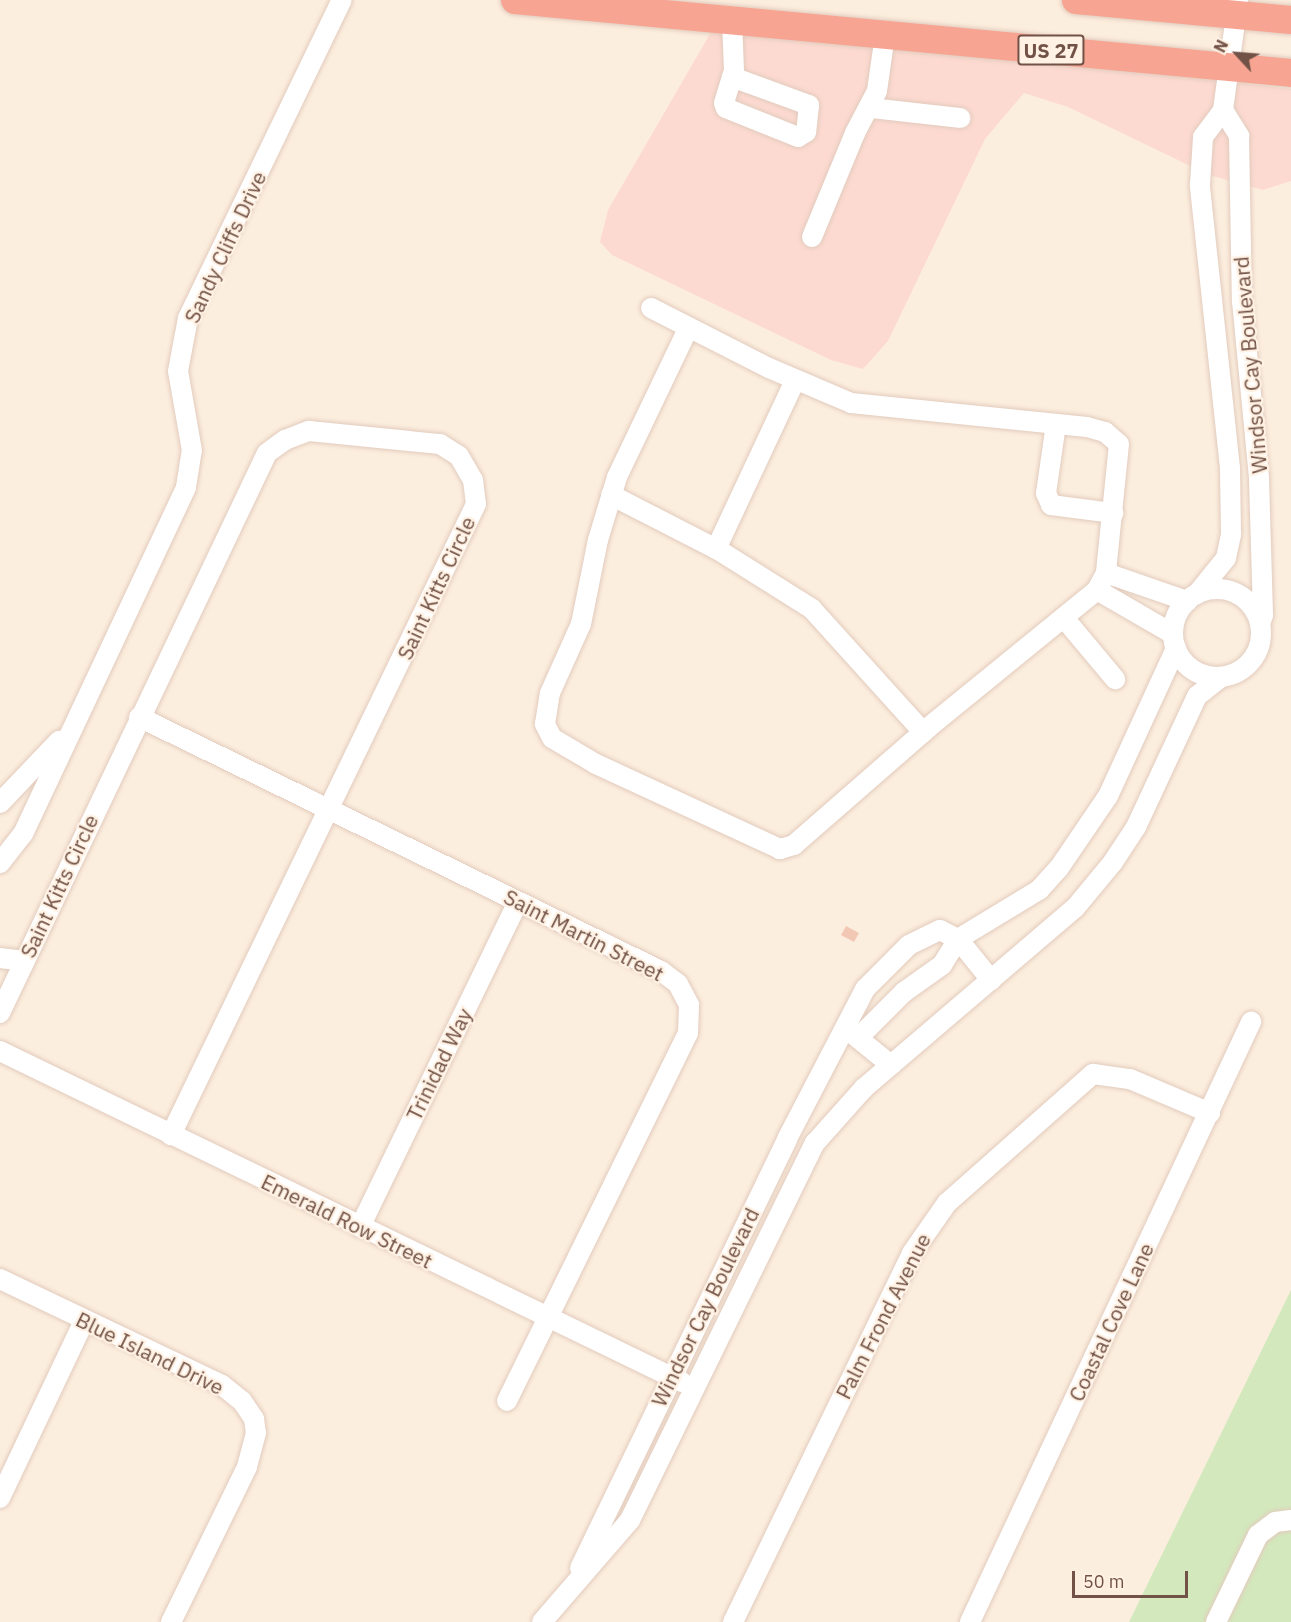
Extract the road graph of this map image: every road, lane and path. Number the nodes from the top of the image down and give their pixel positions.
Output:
1 (342, 0) edge
2 (515, 0) edge
3 (1076, 0) edge
4 (1237, 8) edge
5 (1291, 20) edge
6 (732, 21) junction
7 (885, 35) junction
8 (1231, 67) junction
9 (1291, 73) edge
10 (732, 77) dead end
11 (871, 108) junction
12 (1223, 110) junction
13 (960, 118) dead end
14 (812, 237) dead end
15 (651, 308) dead end
16 (689, 327) junction
17 (1251, 368) junction
18 (1221, 370) junction
19 (795, 380) junction
20 (1056, 424) junction
21 (611, 495) junction
22 (1113, 513) junction
23 (716, 549) junction
24 (1106, 573) junction
25 (1097, 590) junction
26 (1192, 598) junction
27 (1064, 618) junction
28 (1260, 624) junction
29 (1175, 641) junction
30 (1221, 677) junction
31 (1115, 679) dead end
32 (139, 717) junction
33 (923, 732) junction
34 (67, 733) junction
35 (0, 803) edge
36 (330, 810) junction
37 (0, 863) edge
38 (518, 902) junction
39 (958, 939) junction
40 (0, 958) edge
41 (24, 961) junction
42 (990, 980) junction
43 (0, 1013) edge
44 (1251, 1022) dead end
45 (851, 1033) junction
46 (0, 1051) edge
47 (891, 1065) junction
48 (1210, 1113) junction
49 (171, 1135) junction
50 (360, 1227) junction
51 (0, 1279) edge
52 (547, 1318) junction
53 (84, 1321) junction
54 (670, 1377) junction
55 (695, 1388) junction
56 (507, 1401) dead end
57 (0, 1498) edge
58 (1291, 1520) edge
59 (570, 1590) junction
60 (171, 1622) edge
61 (542, 1622) edge
62 (733, 1622) edge
63 (970, 1622) edge
64 (1216, 1622) edge

1 - 34 street, Sandy Cliffs Drive
2 - 6 highway, US 27
3 - 4 highway
4 - 5 highway
4 - 8 street, Windsor Cay Boulevard
6 - 7 highway, US 27
6 - 10 street
7 - 8 highway, US 27
7 - 11 street
8 - 9 highway, US 27
8 - 12 street, Windsor Cay Boulevard
11 - 13 street
11 - 14 street
12 - 17 street, Windsor Cay Boulevard
12 - 18 street, Windsor Cay Boulevard
15 - 16 street
16 - 19 street
16 - 21 street
17 - 18 street
17 - 28 street, Windsor Cay Boulevard
18 - 26 street, Windsor Cay Boulevard
19 - 20 street
19 - 23 street
20 - 22 street
20 - 22 street
21 - 23 street
21 - 33 street
22 - 24 street
23 - 33 street
24 - 25 street
24 - 26 street
25 - 27 street
25 - 29 street
26 - 28 street
26 - 29 street, Windsor Cay Boulevard
27 - 31 street
27 - 33 street
28 - 30 street, Windsor Cay Boulevard
29 - 30 street
29 - 39 street, Windsor Cay Boulevard
30 - 42 street, Windsor Cay Boulevard
32 - 36 street, Saint Martin Street
32 - 36 street, Saint Kitts Circle
32 - 41 street, Saint Kitts Circle
34 - 35 street, Sandy Cliffs Drive
34 - 37 street, Sandy Cliffs Drive
36 - 38 street, Saint Martin Street
36 - 49 street, Saint Kitts Circle
38 - 50 street, Trinidad Way
38 - 52 street, Saint Martin Street
39 - 42 street
39 - 45 street, Windsor Cay Boulevard
39 - 45 street, Windsor Cay Boulevard
40 - 41 street
41 - 43 street, Saint Kitts Circle
42 - 47 street, Windsor Cay Boulevard
44 - 48 street, Coastal Cove Lane
45 - 47 street
45 - 54 street, Windsor Cay Boulevard
46 - 49 street, Emerald Row Street
47 - 55 street, Windsor Cay Boulevard
48 - 62 street, Palm Frond Avenue
48 - 63 street, Coastal Cove Lane
49 - 50 street, Emerald Row Street
50 - 52 street, Emerald Row Street
51 - 53 street, Blue Island Drive
52 - 54 street, Emerald Row Street
52 - 56 street, Saint Martin Street
53 - 57 street
53 - 60 street, Blue Island Drive
54 - 55 street, Emerald Row Street
54 - 59 street, Windsor Cay Boulevard
55 - 59 street, Windsor Cay Boulevard
58 - 64 street
59 - 61 street, Windsor Cay Boulevard

